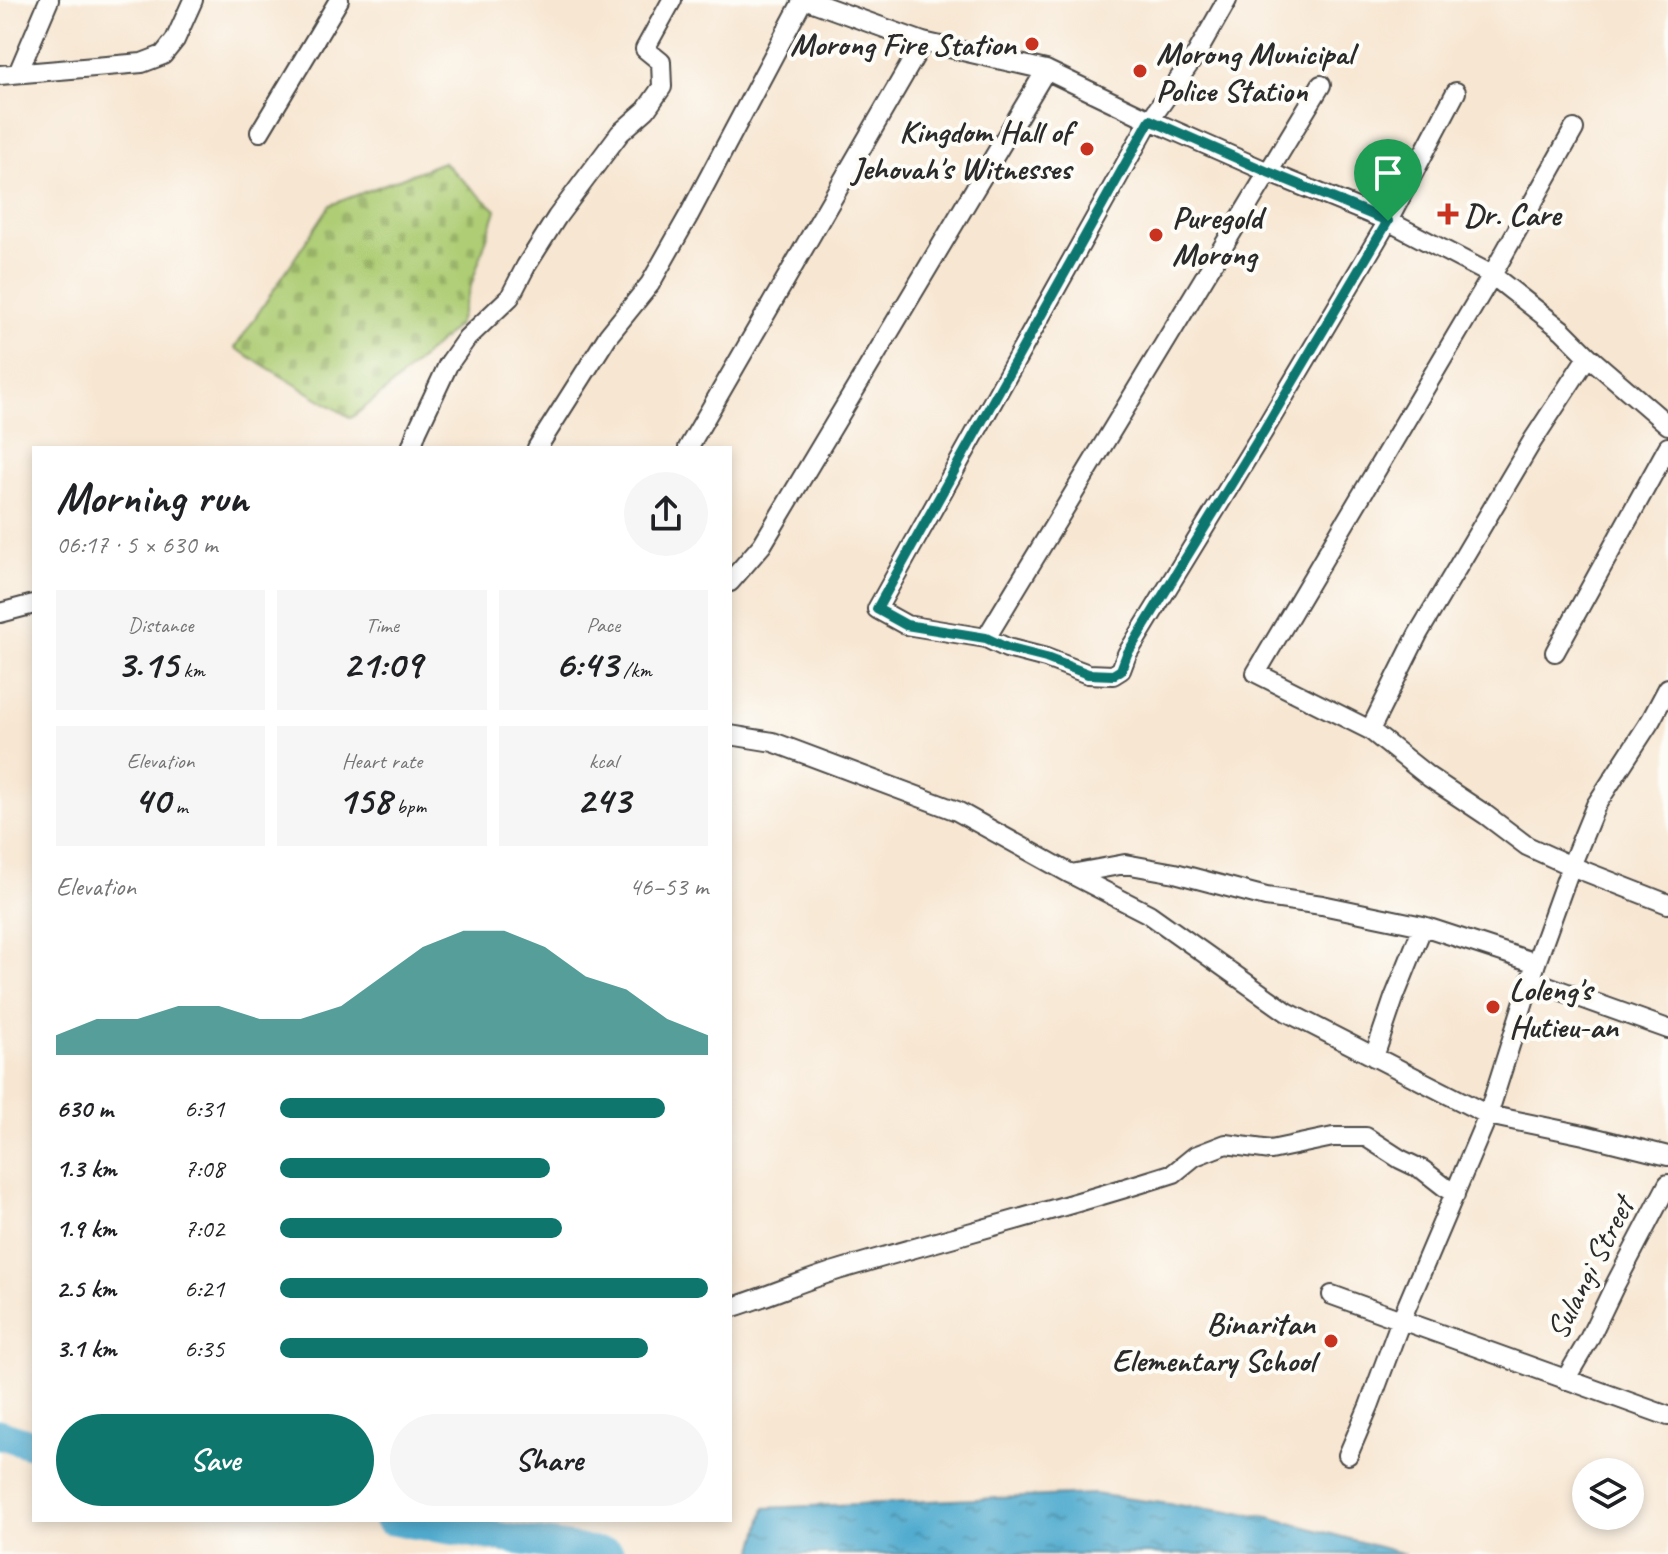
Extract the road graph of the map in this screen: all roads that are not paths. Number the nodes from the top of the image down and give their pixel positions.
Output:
1 (49, 0) edge
2 (193, 0) edge
3 (339, 0) edge
4 (672, 0) edge
5 (805, 0) edge
6 (1227, 0) edge
7 (923, 42) junction
8 (1046, 70) junction
9 (9, 74) edge
10 (1321, 85) dead end
11 (1456, 92) dead end
12 (1150, 120) junction
13 (1574, 129) dead end
14 (260, 132) dead end
15 (1268, 172) junction
16 (1388, 221) junction
17 (1492, 275) junction
18 (1588, 356) junction
19 (1668, 425) edge
20 (412, 446) edge
21 (538, 446) edge
22 (689, 446) edge
23 (1668, 447) edge
24 (732, 580) edge
25 (32, 605) edge
26 (0, 613) edge
27 (986, 638) junction
28 (1555, 652) dead end
29 (1668, 688) edge
30 (1370, 730) junction
31 (732, 735) edge
32 (1571, 866) junction
33 (1071, 874) junction
34 (1668, 904) edge
35 (1423, 926) junction
36 (1534, 972) junction
37 (1668, 1029) edge
38 (1374, 1057) junction
39 (1488, 1115) junction
40 (1668, 1156) edge
41 (1668, 1184) edge
42 (1455, 1195) junction
43 (1332, 1295) dead end
44 (732, 1307) edge
45 (1401, 1320) junction
46 (1565, 1380) junction
47 (1668, 1416) edge
48 (1348, 1455) dead end

1 - 9 street
2 - 9 street
3 - 14 street
4 - 20 street
5 - 7 street
5 - 21 street
6 - 12 street
7 - 8 street
7 - 22 street
8 - 12 street
8 - 24 street
10 - 15 street
11 - 16 street
12 - 15 street
12 - 27 street
13 - 17 street
15 - 16 street
15 - 27 street
16 - 17 street
16 - 27 street
17 - 18 street
17 - 30 street
18 - 19 street
18 - 30 street
23 - 28 street
25 - 26 street
29 - 32 street
30 - 32 street
31 - 33 street
32 - 34 street
32 - 36 street
33 - 35 street
33 - 38 street
35 - 36 street
35 - 38 street
36 - 37 street
36 - 39 street
38 - 39 street
39 - 40 street
39 - 42 street
41 - 46 street, Sulangi Street
42 - 44 street
42 - 45 street
43 - 45 street
45 - 46 street
45 - 48 street
46 - 47 street

